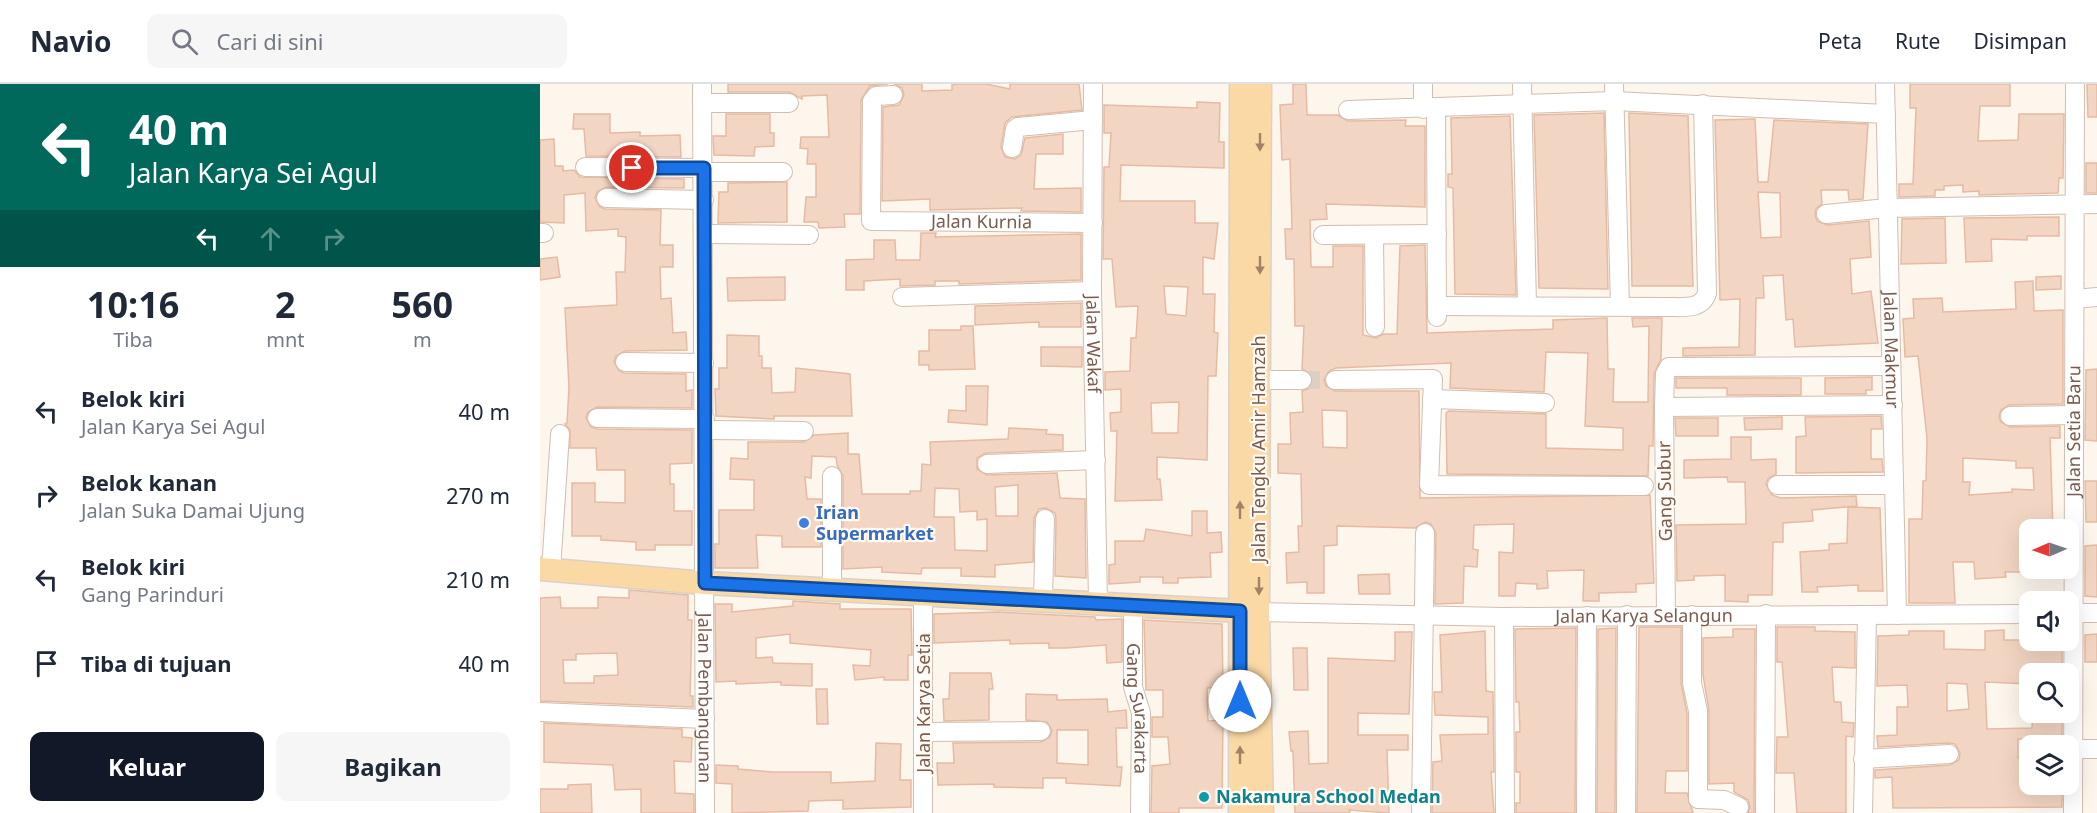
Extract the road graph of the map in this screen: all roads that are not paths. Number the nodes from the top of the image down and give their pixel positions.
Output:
1 (702, 84) edge
2 (1093, 84) edge
3 (1241, 84) edge
4 (1260, 84) edge
5 (1423, 84) edge
6 (1522, 84) edge
7 (1885, 84) edge
8 (2075, 84) edge
9 (1614, 93) edge
10 (893, 95) dead end
11 (702, 103) junction
12 (789, 103) dead end
13 (1523, 104) junction
14 (1703, 104) junction
15 (1429, 108) junction
16 (1348, 110) dead end
17 (1886, 114) junction
18 (1093, 120) junction
19 (1012, 148) dead end
20 (585, 167) dead end
21 (704, 170) junction
22 (783, 171) dead end
23 (606, 198) dead end
24 (704, 200) junction
25 (2075, 204) junction
26 (2097, 204) edge
27 (1250, 206) junction
28 (1887, 208) junction
29 (1826, 214) dead end
30 (1093, 223) junction
31 (704, 234) junction
32 (1437, 234) junction
33 (809, 235) dead end
34 (1323, 235) dead end
35 (1374, 235) junction
36 (1092, 291) junction
37 (902, 297) dead end
38 (2097, 297) edge
39 (2075, 299) junction
40 (1527, 305) junction
41 (1620, 306) junction
42 (1375, 327) dead end
43 (625, 362) dead end
44 (704, 363) junction
45 (1891, 366) junction
46 (1260, 380) junction
47 (1302, 380) tunnel mouth
48 (1335, 380) tunnel mouth
49 (1432, 399) junction
50 (1545, 403) dead end
51 (1893, 405) junction
52 (1664, 407) junction
53 (2073, 415) junction
54 (2010, 416) dead end
55 (597, 418) dead end
56 (705, 424) junction
57 (804, 431) dead end
58 (560, 434) dead end
59 (1096, 460) junction
60 (987, 464) dead end
61 (832, 476) dead end
62 (1777, 485) dead end
63 (1894, 485) junction
64 (1644, 486) dead end
65 (1045, 519) dead end
66 (1425, 533) dead end
67 (546, 569) edge
68 (705, 583) junction
69 (832, 590) junction
70 (2070, 591) edge
71 (923, 594) junction
72 (1043, 599) junction
73 (1098, 602) junction
74 (1133, 604) junction
75 (1249, 611) junction
76 (2079, 613) edge
77 (1766, 614) junction
78 (2019, 614) edge
79 (2097, 614) edge
80 (1628, 615) junction
81 (1666, 615) junction
82 (1692, 615) junction
83 (1867, 615) junction
84 (1897, 615) junction
85 (1587, 616) junction
86 (1422, 617) junction
87 (1504, 617) junction
88 (2071, 651) edge
89 (540, 712) edge
90 (705, 719) junction
91 (1041, 731) dead end
92 (924, 732) junction
93 (2073, 735) edge
94 (2079, 749) edge
95 (2097, 749) edge
96 (1949, 754) dead end
97 (1863, 759) junction
98 (2073, 795) edge
99 (1696, 806) edge
100 (1739, 807) dead end
101 (705, 813) edge
102 (923, 813) edge
103 (1140, 813) edge
104 (1240, 813) edge
105 (1262, 813) edge
106 (1420, 813) edge
107 (1505, 813) edge
108 (1586, 813) edge
109 (1626, 813) edge
110 (1765, 813) edge
111 (1863, 813) edge
112 (2073, 813) edge

1 - 11 street, Jalan Pembangunan
2 - 18 street, Jalan Wakaf
3 - 27 main road, Jalan Tengku Amir Hamzah
4 -> 27 main road, Jalan Tengku Amir Hamzah
5 - 15 street
6 - 13 street
7 - 17 street, Jalan Makmur
8 - 25 street, Jalan Setia Baru
9 - 13 street
9 - 14 street
9 - 41 street
10 - 30 street, Jalan Kurnia
11 - 12 street
11 - 21 street, Jalan Pembangunan
13 - 15 street
13 - 40 street
14 - 17 street
14 - 41 street
15 - 16 street
15 - 32 street
17 - 28 street, Jalan Makmur
18 - 19 street
18 - 30 street, Jalan Wakaf
20 - 21 street
21 - 22 street
21 - 24 street, Jalan Pembangunan
23 - 24 street
24 - 31 street, Jalan Pembangunan
25 - 26 street
25 - 28 street
25 - 39 street, Jalan Setia Baru
27 -> 46 main road, Jalan Tengku Amir Hamzah
75 -> 27 main road, Jalan Tengku Amir Hamzah
28 - 29 street
28 - 45 street, Jalan Makmur
30 - 36 street, Jalan Wakaf
31 - 33 street
31 - 44 street, Jalan Pembangunan
32 - 35 street
32 - 40 street
34 - 35 street
35 - 42 street
36 - 37 street
36 - 59 street, Jalan Wakaf
38 - 39 street
39 - 53 street, Jalan Setia Baru
40 - 41 street
43 - 44 street
44 - 56 street, Jalan Pembangunan
45 - 51 street, Jalan Makmur
45 - 52 street, Gang Subur
46 - 47 street
46 -> 75 main road, Jalan Tengku Amir Hamzah
48 - 49 street
49 - 50 street
49 - 64 street
51 - 52 street
51 - 63 street, Jalan Makmur
52 - 81 street, Gang Subur
53 - 54 street
53 - 70 street, Jalan Setia Baru
55 - 56 street
56 - 57 street
56 - 68 street, Jalan Pembangunan
58 - 67 street
59 - 60 street
59 - 73 street, Jalan Wakaf
61 - 69 street
62 - 63 street
63 - 84 street, Jalan Makmur
65 - 72 street
66 - 86 street
67 - 68 main road
68 - 69 main road
68 - 90 street, Jalan Pembangunan
69 - 71 main road
71 - 72 main road
71 - 92 street, Jalan Karya Setia
72 - 73 main road
73 - 74 main road
74 - 75 main road
74 - 103 street, Gang Surakarta
75 - 86 street, Jalan Karya Selangun
104 -> 75 main road, Jalan Tengku Amir Hamzah
75 - 105 main road, Jalan Tengku Amir Hamzah
76 - 79 street
77 - 82 street, Jalan Karya Selangun
77 - 83 street, Jalan Karya Selangun
77 - 110 street
78 - 84 street, Jalan Karya Selangun
80 - 81 street, Jalan Karya Selangun
80 - 85 street, Jalan Karya Selangun
80 - 109 street
81 - 82 street, Jalan Karya Selangun
82 - 99 street
83 - 84 street, Jalan Karya Selangun
83 - 97 street
85 - 87 street, Jalan Karya Selangun
85 - 108 street
86 - 87 street, Jalan Karya Selangun
86 - 106 street
87 - 107 street
88 - 93 street, Jalan Setia Baru
89 - 90 street
90 - 101 street, Jalan Pembangunan
91 - 92 street
92 - 102 street, Jalan Karya Setia
94 - 95 street
96 - 97 street
97 - 111 street
98 - 112 street, Jalan Setia Baru
99 - 100 street

